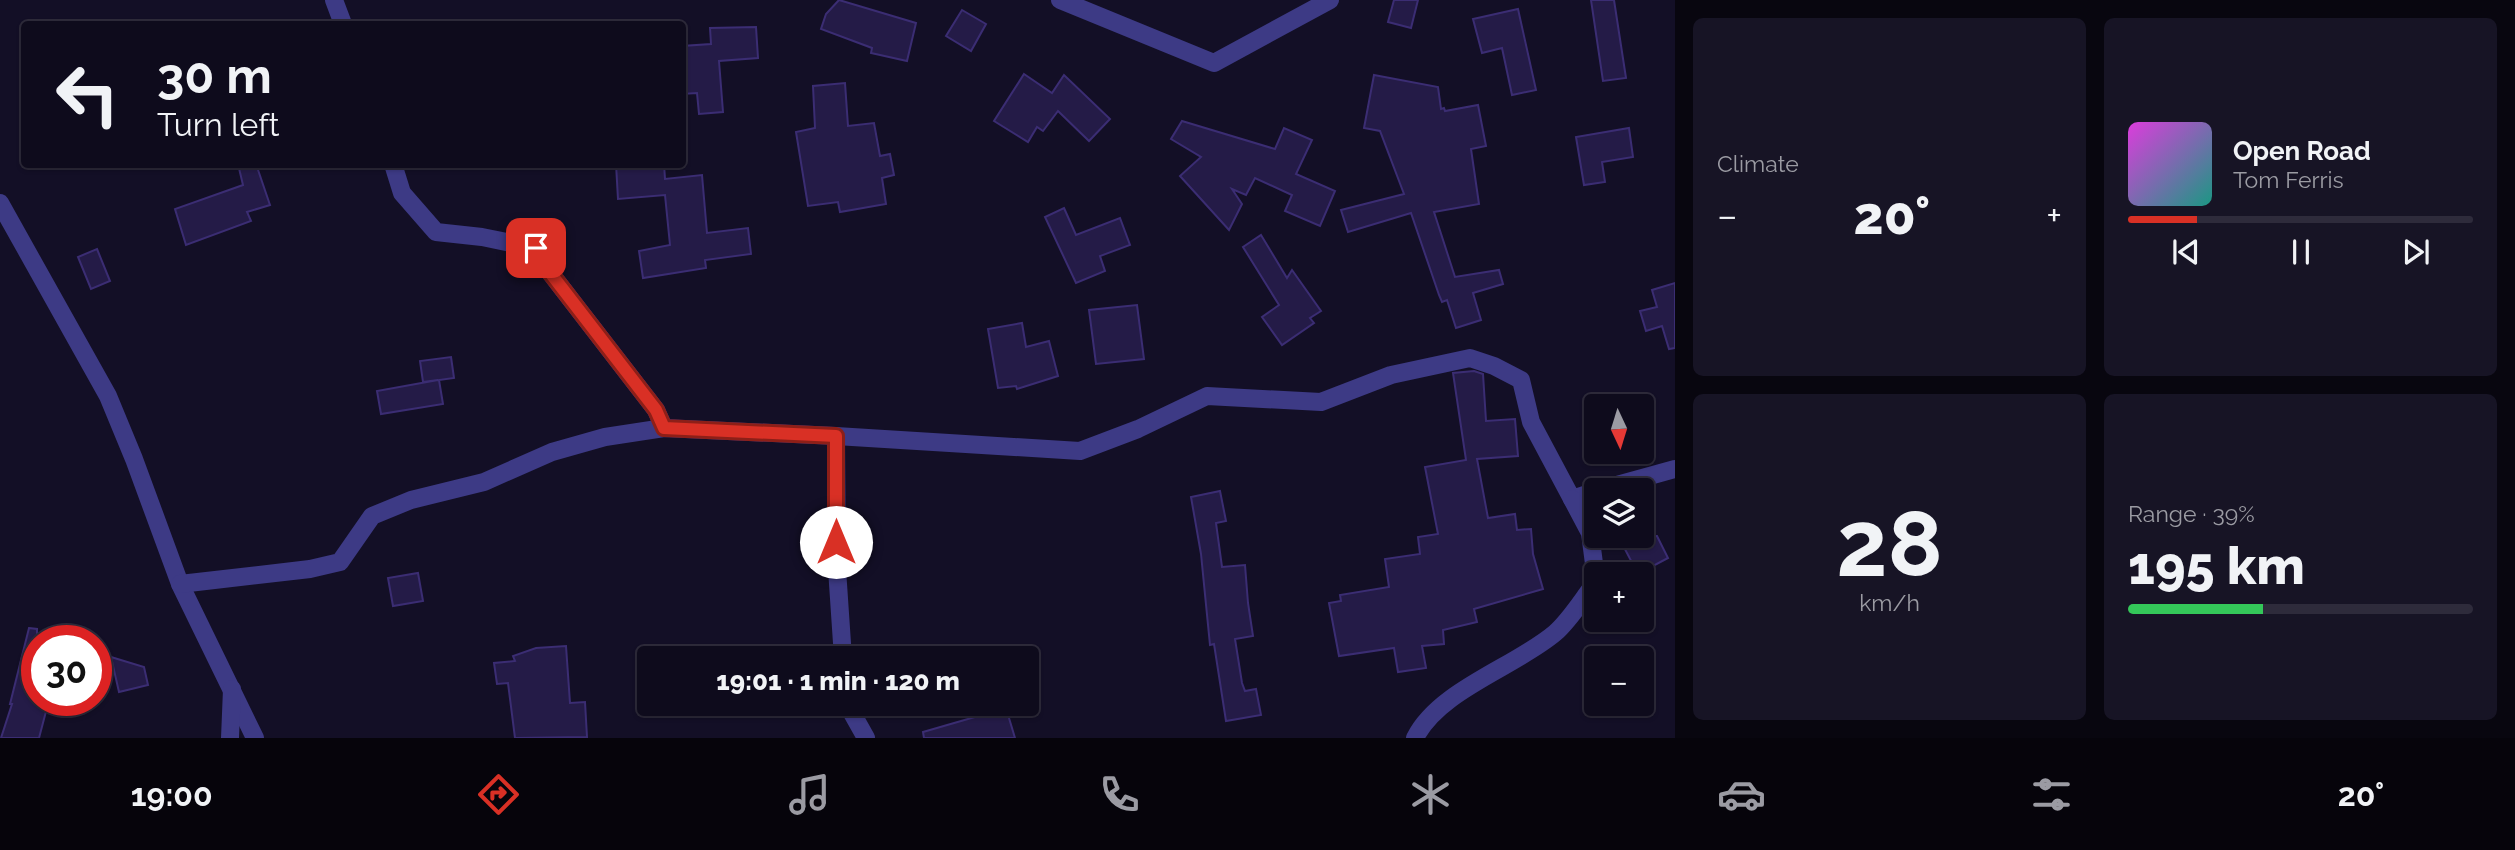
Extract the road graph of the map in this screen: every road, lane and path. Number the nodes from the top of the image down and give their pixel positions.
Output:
1 (334, 0) edge
2 (1060, 0) edge
3 (1330, 0) edge
4 (342, 21) edge
5 (394, 168) edge
6 (0, 202) edge
7 (664, 428) junction
8 (836, 436) junction
9 (1675, 469) edge
10 (1642, 478) edge
11 (1584, 495) edge
12 (1572, 499) junction
13 (1594, 562) edge
14 (180, 584) junction
15 (1584, 596) edge
16 (842, 646) edge
17 (232, 686) junction
18 (848, 716) edge
19 (854, 716) edge
20 (230, 738) edge
21 (255, 738) edge
22 (849, 738) edge
23 (866, 738) edge
24 (1415, 738) edge

1 - 4 street
2 - 3 street
5 - 7 street
6 - 14 street
7 - 8 street
7 - 14 street
8 - 12 street
8 - 16 street
9 - 10 street
11 - 12 street
12 - 13 street
14 - 17 street
15 - 24 street
17 - 20 street
17 - 21 street
18 - 22 street
19 - 23 street

